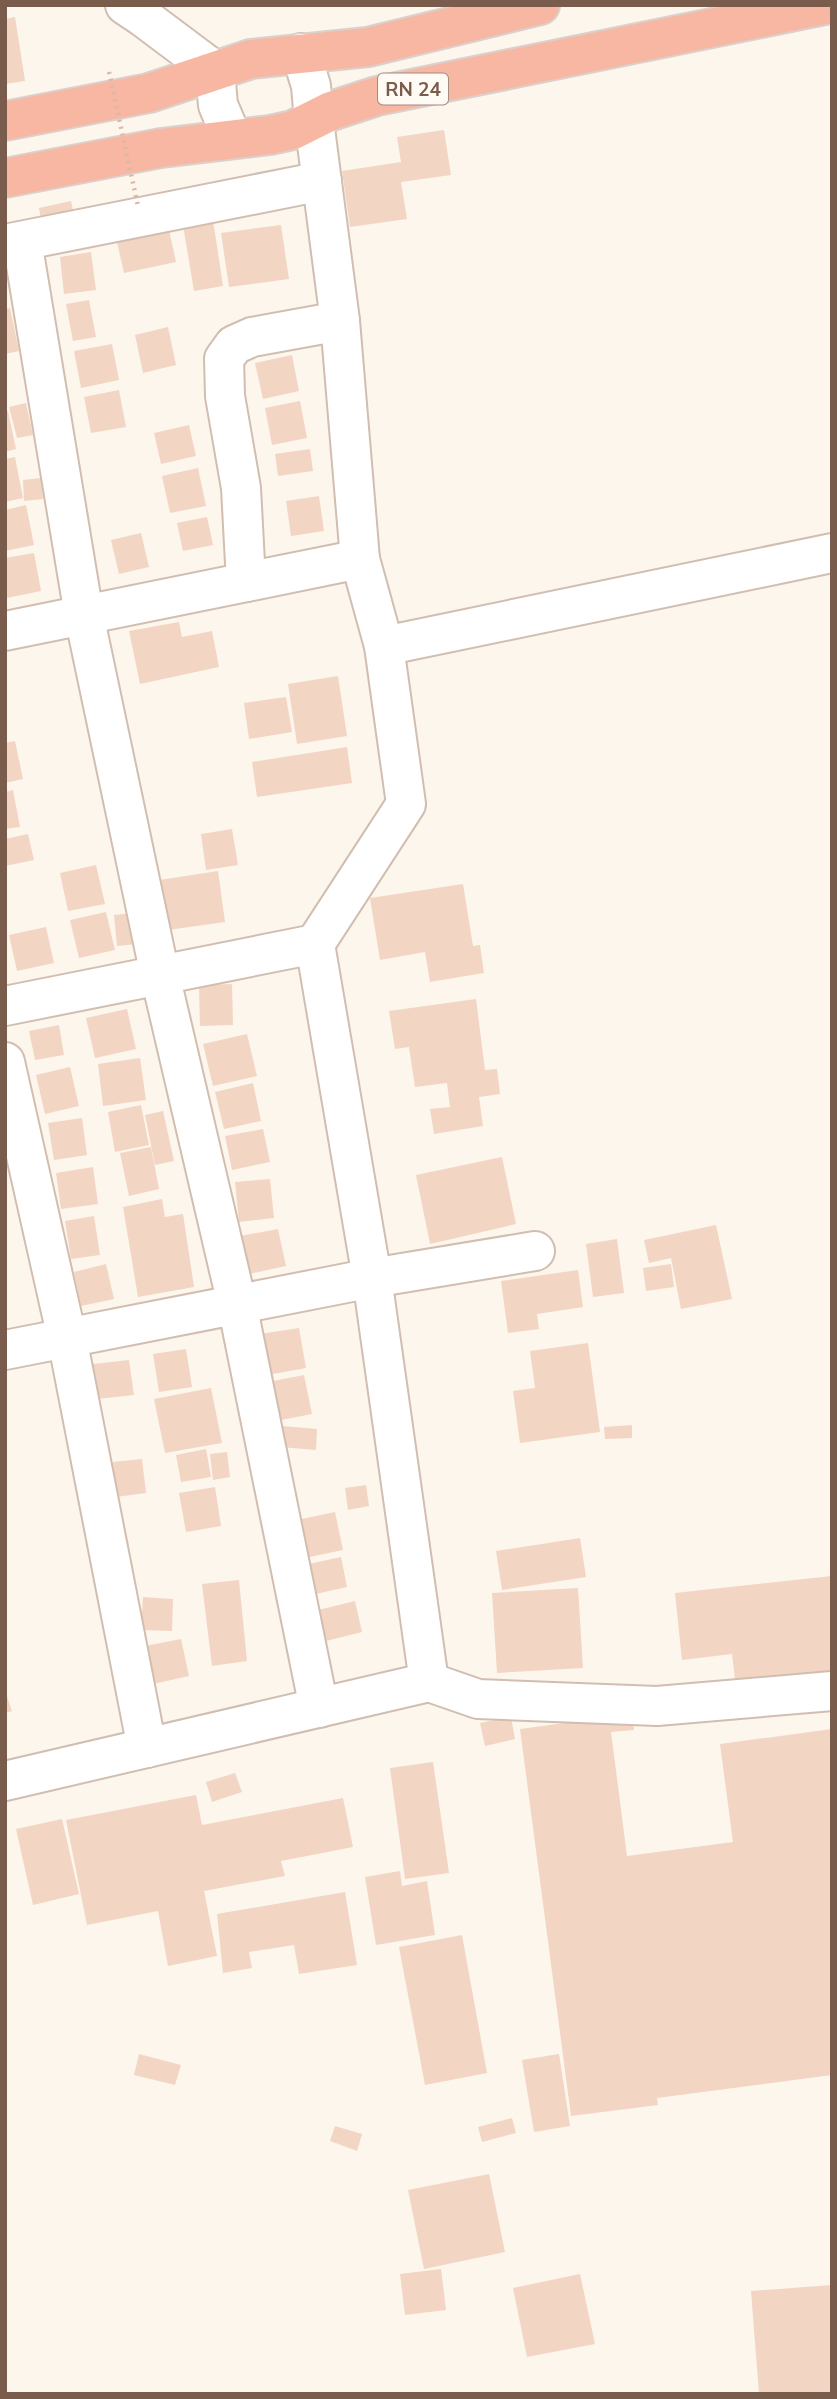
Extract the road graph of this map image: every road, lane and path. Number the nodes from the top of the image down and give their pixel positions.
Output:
1 (125, 5) edge
2 (540, 5) edge
3 (825, 5) edge
4 (301, 53) junction
5 (215, 71) junction
6 (110, 72) dead end
7 (5, 121) edge
8 (314, 121) junction
9 (232, 138) junction
10 (5, 178) edge
11 (322, 181) junction
12 (138, 206) dead end
13 (14, 243) edge
14 (340, 321) junction
15 (832, 553) edge
16 (360, 559) junction
17 (246, 582) junction
18 (84, 615) junction
19 (5, 631) edge
20 (384, 646) junction
21 (315, 943) junction
22 (160, 975) junction
23 (5, 1006) edge
24 (5, 1062) edge
25 (535, 1251) dead end
26 (372, 1278) junction
27 (237, 1304) junction
28 (67, 1338) junction
29 (5, 1350) edge
30 (429, 1682) junction
31 (832, 1691) edge
32 (319, 1708) junction
33 (147, 1748) junction
34 (5, 1781) edge

1 - 5 street
2 - 4 highway, RN 24
3 - 8 highway, RN 24
4 - 5 highway, RN 24
4 - 8 street
5 - 7 highway, RN 24
5 - 9 street
6 - 12 path, bridge
8 - 9 highway, RN 24
8 - 11 street
9 - 10 highway, RN 24
11 - 13 street
11 - 14 street
13 - 18 street
14 - 16 street
14 - 17 street
15 - 20 street
16 - 17 street
16 - 20 street
17 - 18 street
18 - 19 street
18 - 22 street
20 - 21 street
21 - 22 street
21 - 26 street
22 - 23 street
22 - 27 street
24 - 28 street
25 - 26 street
26 - 27 street
26 - 30 street
27 - 28 street
27 - 32 street
28 - 29 street
28 - 33 street
30 - 31 street
30 - 32 street
32 - 33 street
33 - 34 street

